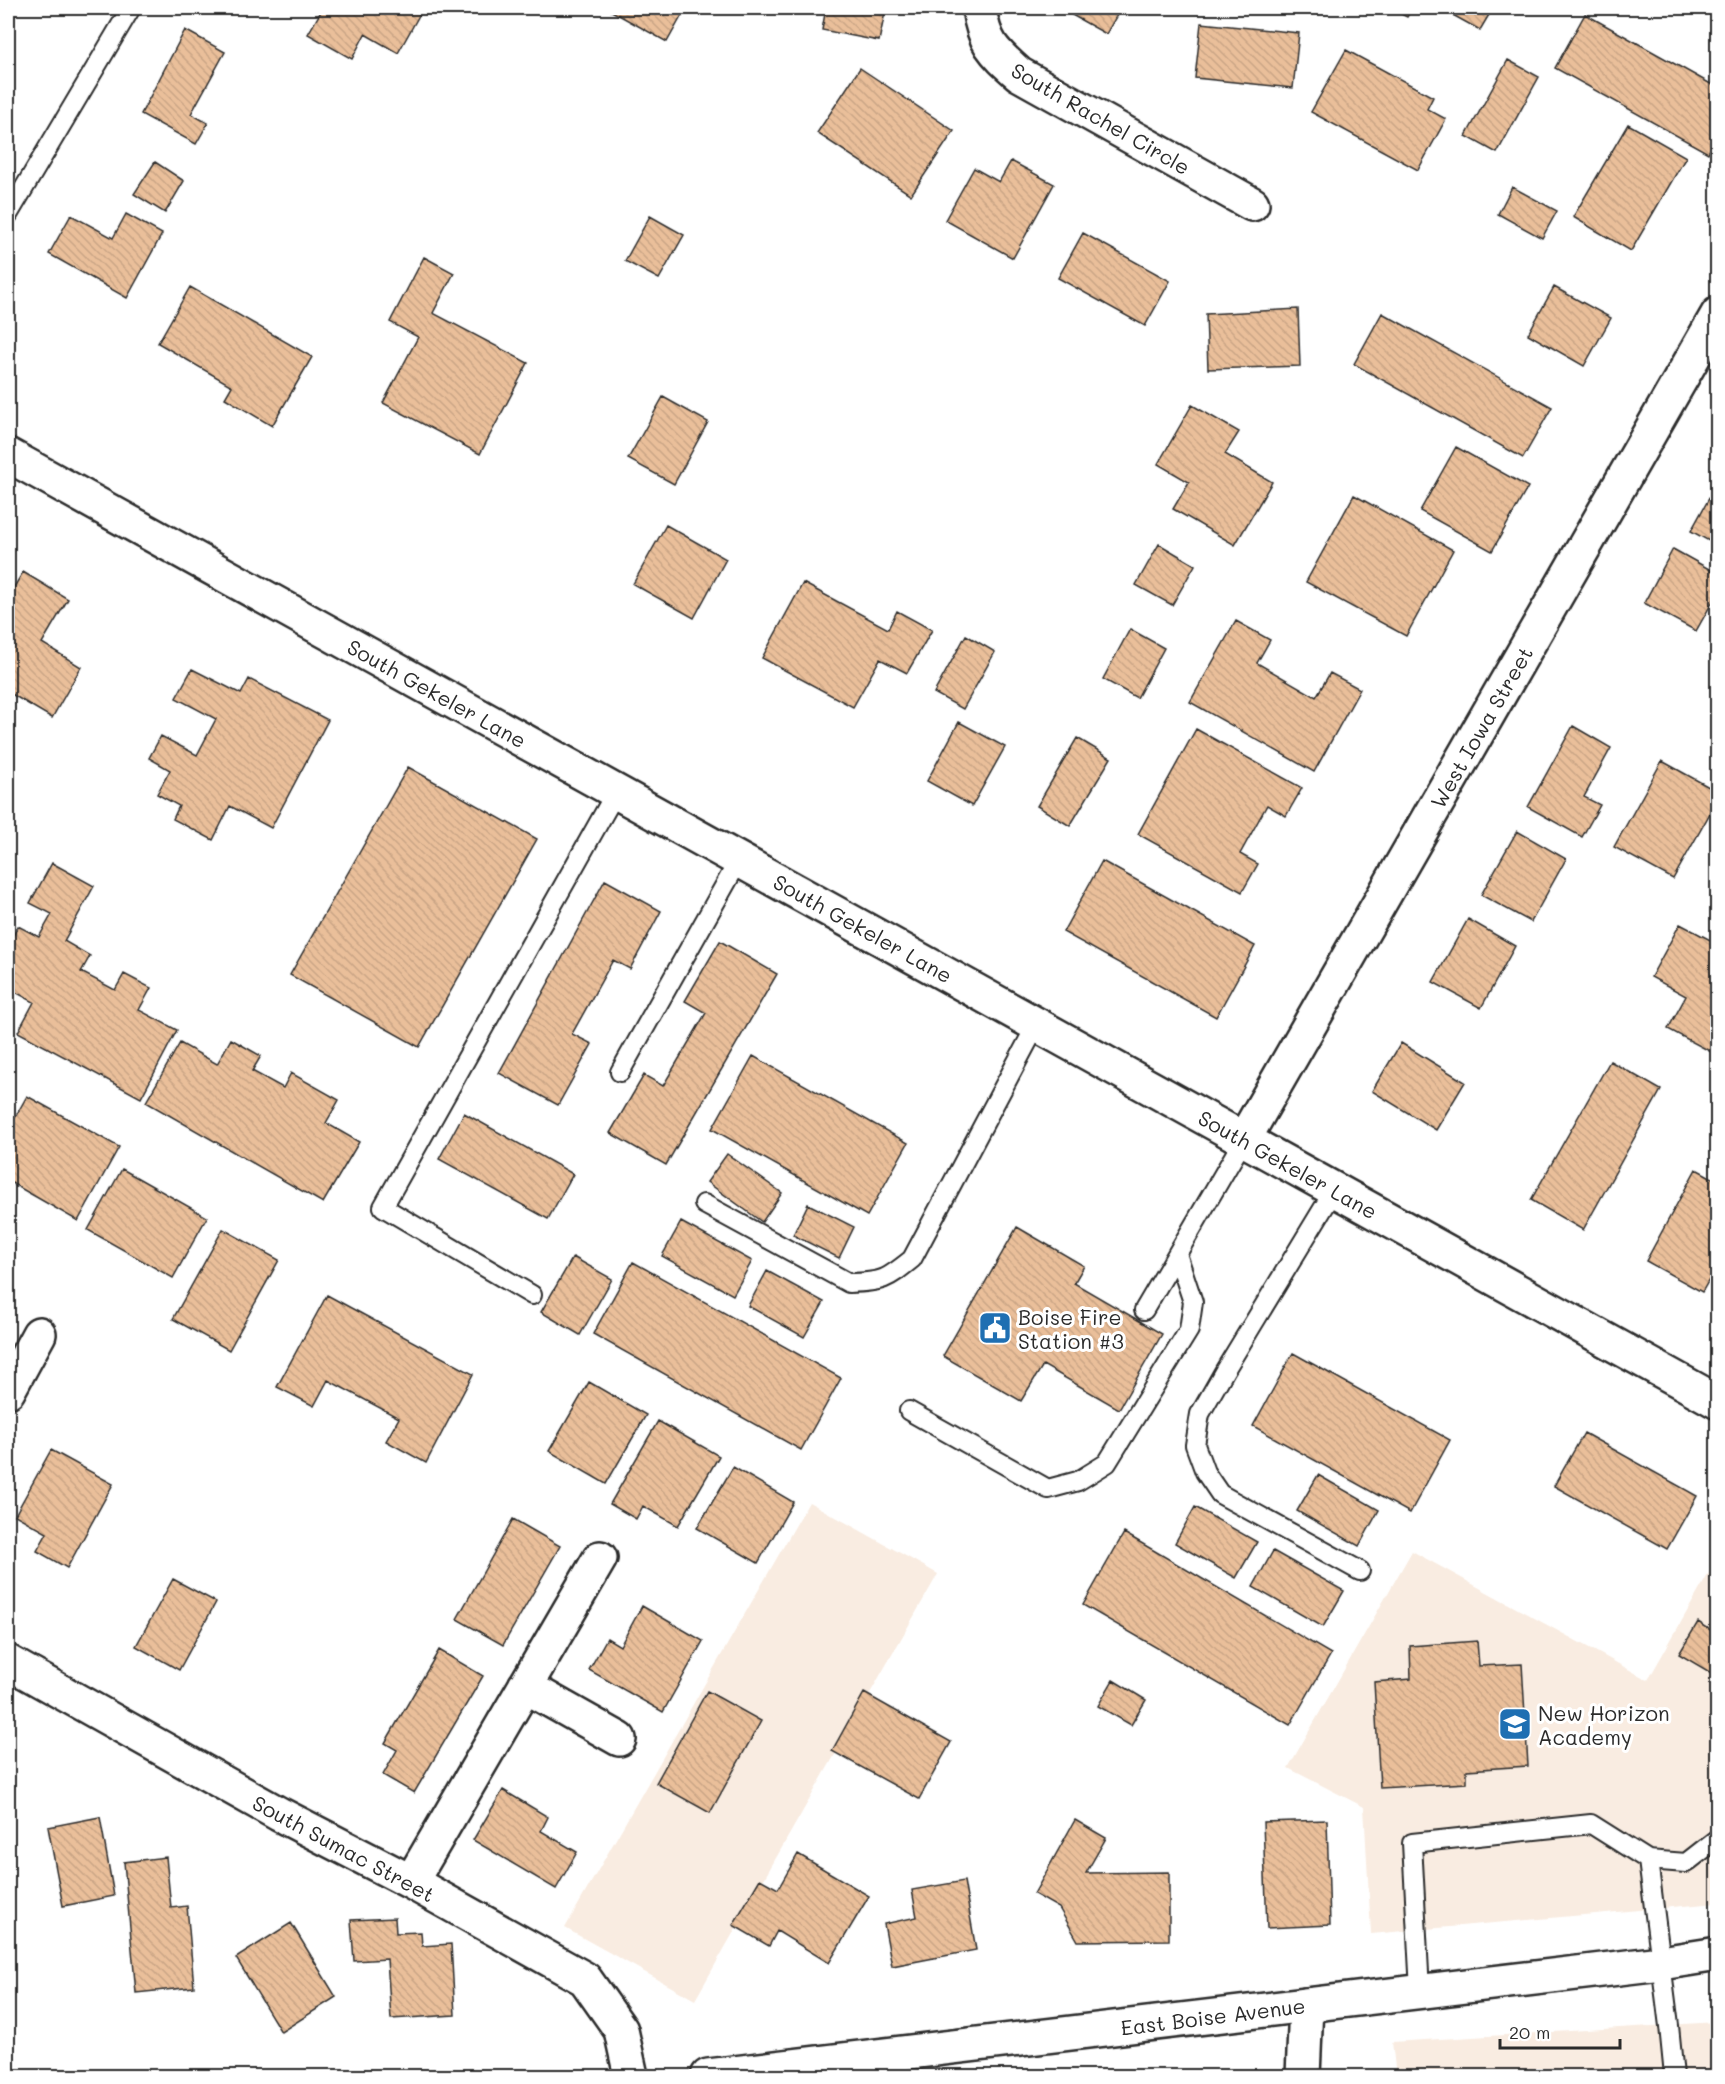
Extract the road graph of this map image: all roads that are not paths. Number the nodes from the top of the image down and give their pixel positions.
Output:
1 (130, 8) edge
2 (979, 8) edge
3 (1252, 204) dead end
4 (8, 214) edge
5 (1718, 314) edge
6 (9, 460) edge
7 (616, 792) junction
8 (739, 860) junction
9 (1037, 1024) junction
10 (620, 1072) dead end
11 (1244, 1139) junction
12 (1335, 1190) junction
13 (704, 1204) dead end
14 (1177, 1254) junction
15 (532, 1295) dead end
16 (1144, 1310) dead end
17 (39, 1334) dead end
18 (8, 1391) edge
19 (1718, 1402) edge
20 (909, 1410) dead end
21 (600, 1558) dead end
22 (1360, 1571) dead end
23 (8, 1662) edge
24 (525, 1686) junction
25 (620, 1739) dead end
26 (1718, 1838) edge
27 (1648, 1860) junction
28 (411, 1882) junction
29 (1718, 1954) edge
30 (1661, 1962) junction
31 (1420, 1991) junction
32 (1306, 2005) junction
33 (631, 2076) edge
34 (708, 2076) edge
35 (1303, 2076) edge
36 (1674, 2076) edge

1 - 4 lane
2 - 3 street, South Rachel Circle
5 - 11 street, West Iowa Street
6 - 7 street, South Gekeler Lane
7 - 8 street, South Gekeler Lane
7 - 15 lane
8 - 9 street, South Gekeler Lane
8 - 10 lane
9 - 11 street, South Gekeler Lane
9 - 13 lane
11 - 12 street, South Gekeler Lane
11 - 14 lane
12 - 19 street, South Gekeler Lane
12 - 22 lane
14 - 16 lane
14 - 20 lane
17 - 18 street
21 - 24 street
23 - 28 street, South Sumac Street
24 - 25 street
24 - 28 street
26 - 27 lane
27 - 30 lane
27 - 31 lane
28 - 33 street, South Sumac Street
29 - 30 street, East Boise Avenue
30 - 31 street, East Boise Avenue
30 - 36 lane
31 - 32 street, East Boise Avenue
32 - 34 street, East Boise Avenue
32 - 35 street

